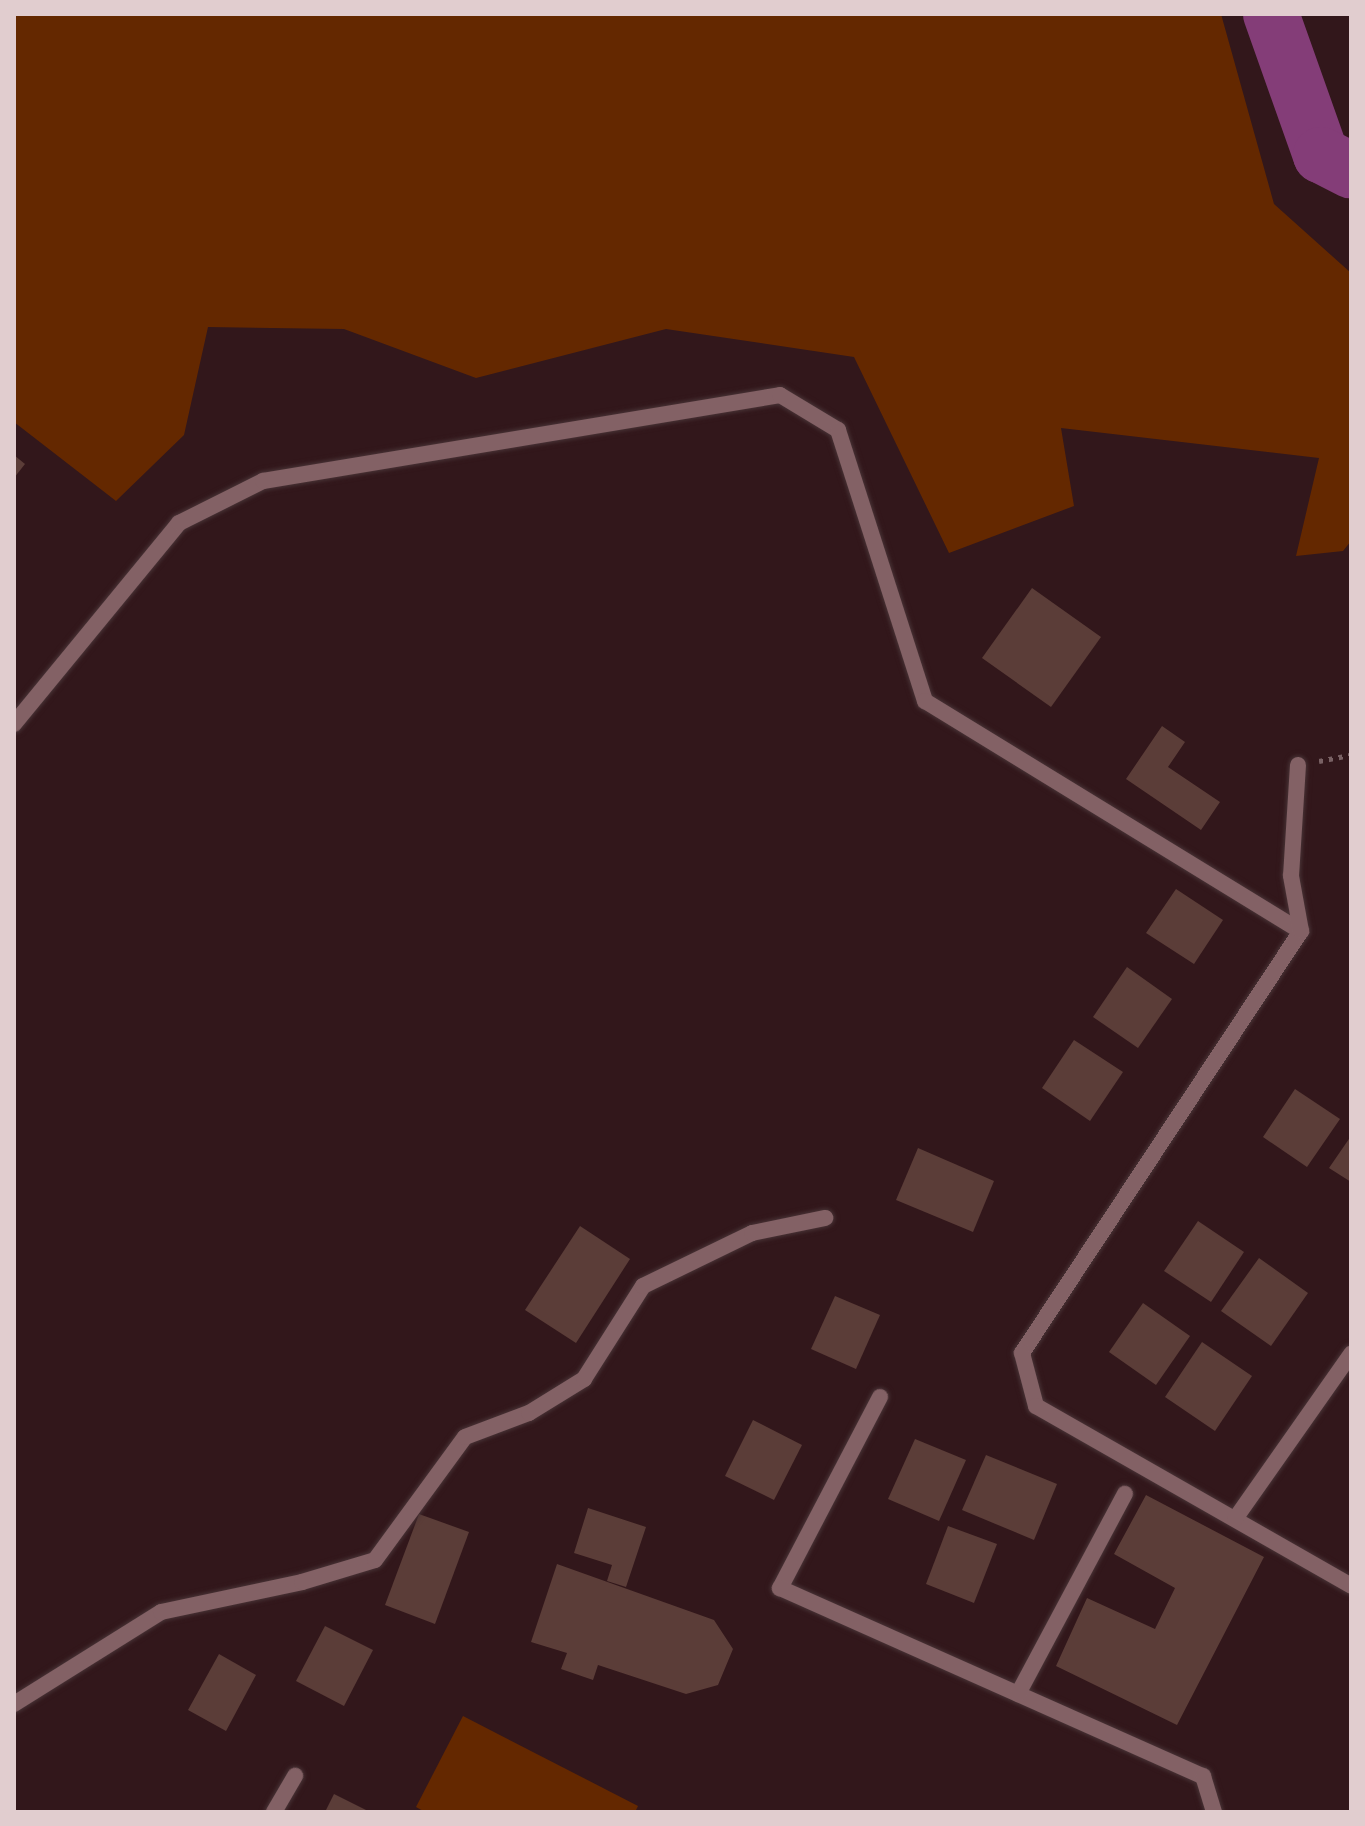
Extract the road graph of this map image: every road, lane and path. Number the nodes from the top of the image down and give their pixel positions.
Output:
1 (14, 724) edge
2 (1351, 755) edge
3 (1298, 765) joint
4 (1301, 931) junction
5 (825, 1218) dead end
6 (1351, 1354) edge
7 (880, 1397) dead end
8 (1125, 1494) dead end
9 (1235, 1519) junction
10 (1351, 1586) edge
11 (1018, 1694) junction
12 (14, 1704) edge
13 (295, 1776) dead end
14 (274, 1812) edge
15 (1214, 1812) edge

1 - 4 lane
2 - 3 path
3 - 4 lane
4 - 9 lane
5 - 12 lane
6 - 9 lane
7 - 11 lane
8 - 11 lane
9 - 10 lane
11 - 15 lane
13 - 14 lane

